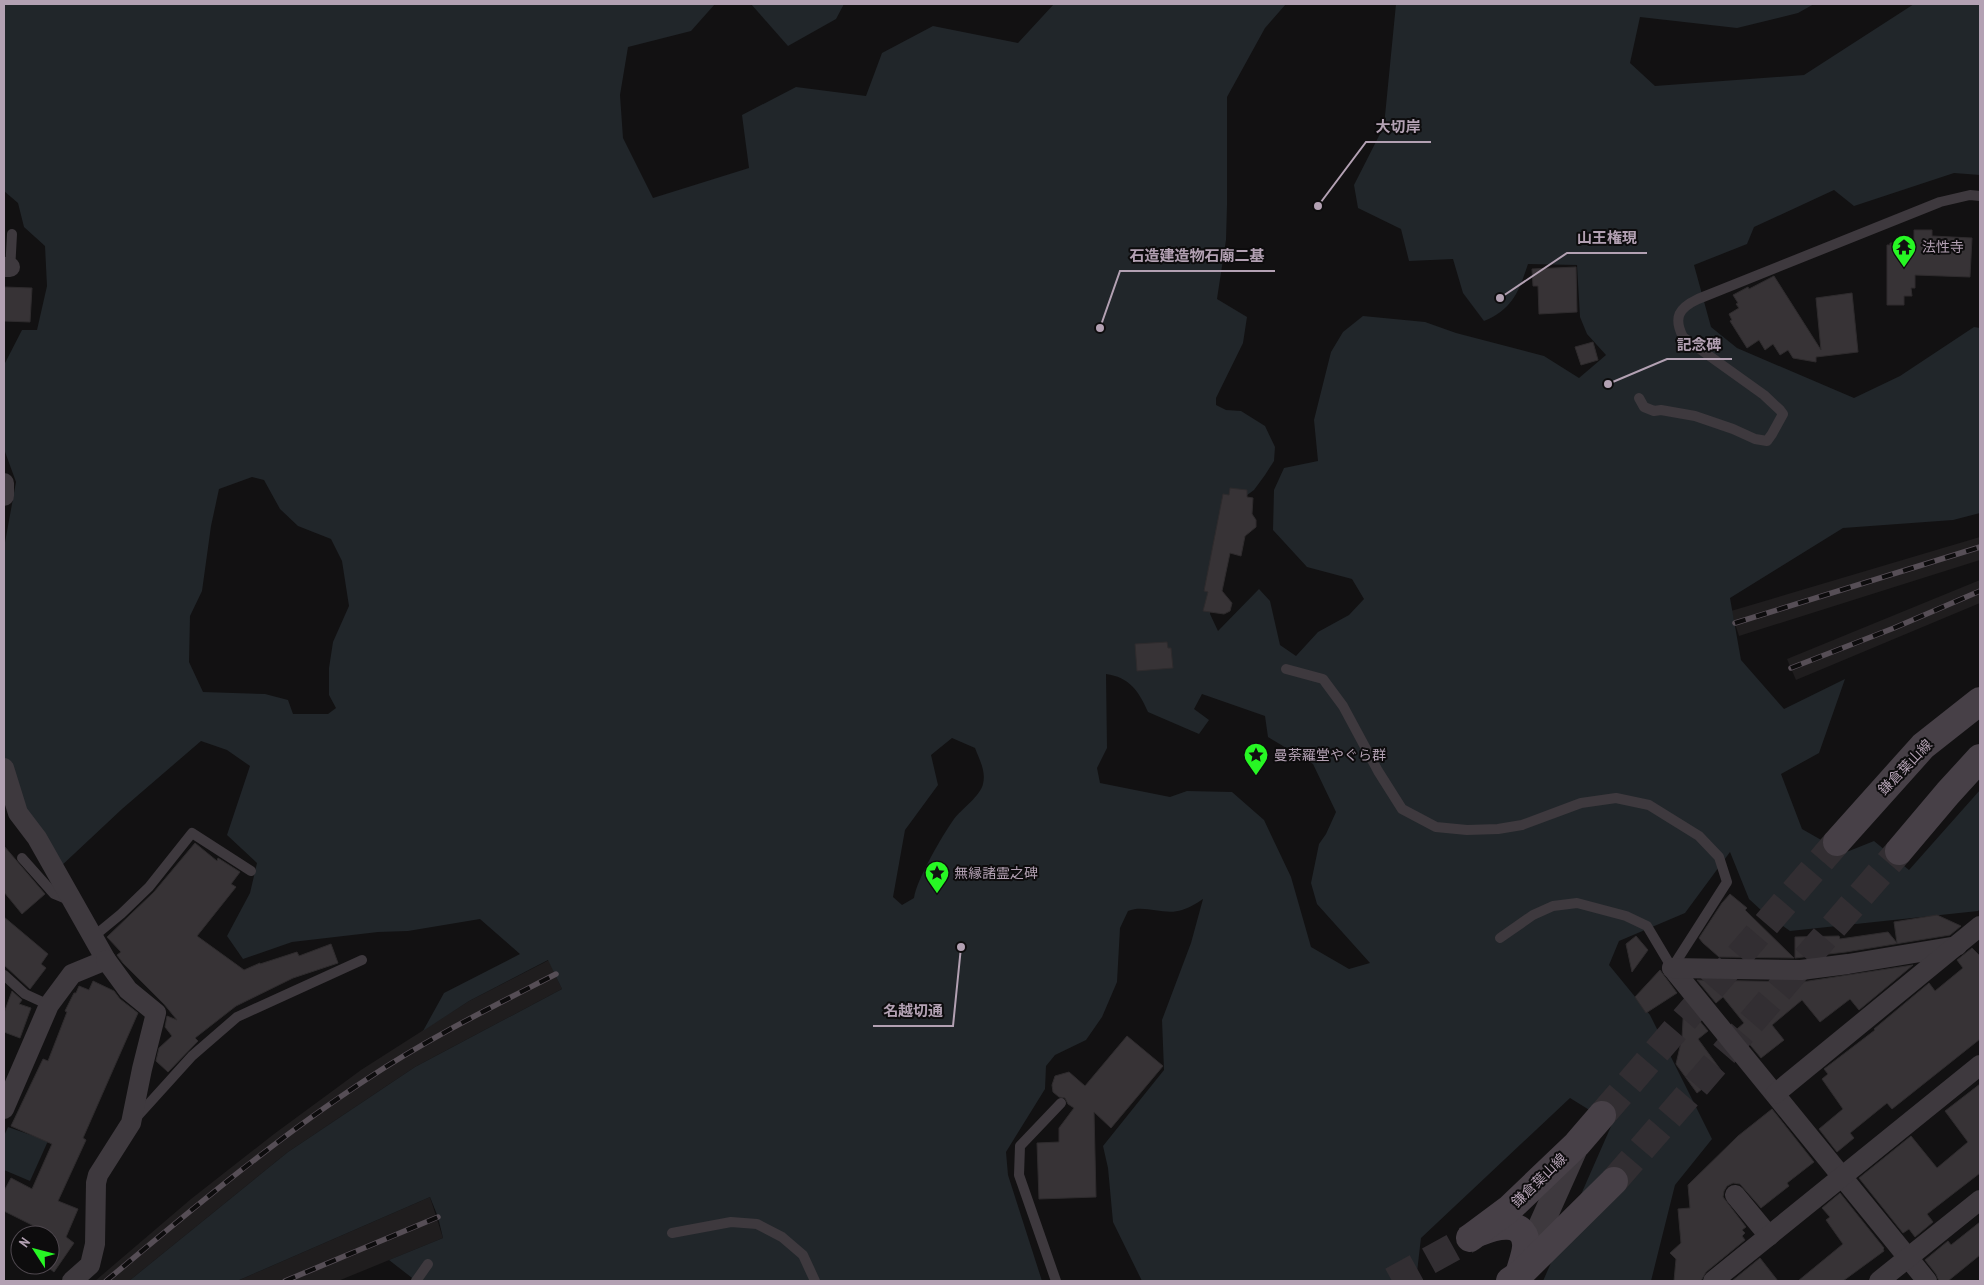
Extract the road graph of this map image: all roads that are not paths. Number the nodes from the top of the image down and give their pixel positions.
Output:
1 (1980, 196) edge
2 (12, 234) dead end
3 (8, 270) edge
4 (1639, 398) dead end
5 (4, 482) edge
6 (4, 496) edge
7 (1286, 669) dead end
8 (1980, 701) edge
9 (1980, 758) edge
10 (4, 768) edge
11 (1837, 842) tunnel mouth
12 (1899, 852) tunnel mouth
13 (22, 858) dead end
14 (250, 871) dead end
15 (73, 902) junction
16 (1980, 926) edge
17 (93, 937) junction
18 (1500, 938) dead end
19 (1957, 946) junction
20 (106, 960) junction
21 (362, 960) dead end
22 (1672, 968) junction
23 (4, 975) edge
24 (49, 1006) junction
25 (1980, 1065) edge
26 (1775, 1094) junction
27 (1061, 1103) dead end
28 (4, 1109) edge
29 (1602, 1115) tunnel mouth
30 (131, 1123) junction
31 (1577, 1144) junction
32 (1842, 1177) junction
33 (1614, 1181) tunnel mouth
34 (1735, 1195) dead end
35 (1980, 1200) edge
36 (672, 1233) dead end
37 (1769, 1236) junction
38 (1908, 1258) junction
39 (428, 1264) dead end
40 (1515, 1279) edge
41 (72, 1281) edge
42 (416, 1281) edge
43 (815, 1281) edge
44 (1056, 1281) edge
45 (1713, 1281) edge
46 (1879, 1281) edge
47 (1927, 1281) edge

1 - 4 lane
2 - 3 lane
5 - 6 street
7 - 22 lane
8 - 11 main road, 鎌倉葉山線
9 - 12 main road
10 - 15 street
13 - 15 lane
14 - 17 lane
15 - 17 street
16 - 19 street
17 - 20 street
18 - 22 lane
19 - 22 street
19 - 26 street
20 - 24 street
20 - 30 street
21 - 30 lane
22 - 26 street
23 - 24 lane
24 - 28 street
25 - 32 street
26 - 32 street
27 - 44 lane
29 - 31 main road, 鎌倉葉山線
30 - 41 street
31 - 40 street
31 - 40 main road, 鎌倉葉山線
32 - 37 street
32 - 38 street
33 - 40 main road
34 - 37 street
35 - 38 street
36 - 43 lane
37 - 45 street
38 - 46 street
38 - 47 street
39 - 42 lane

